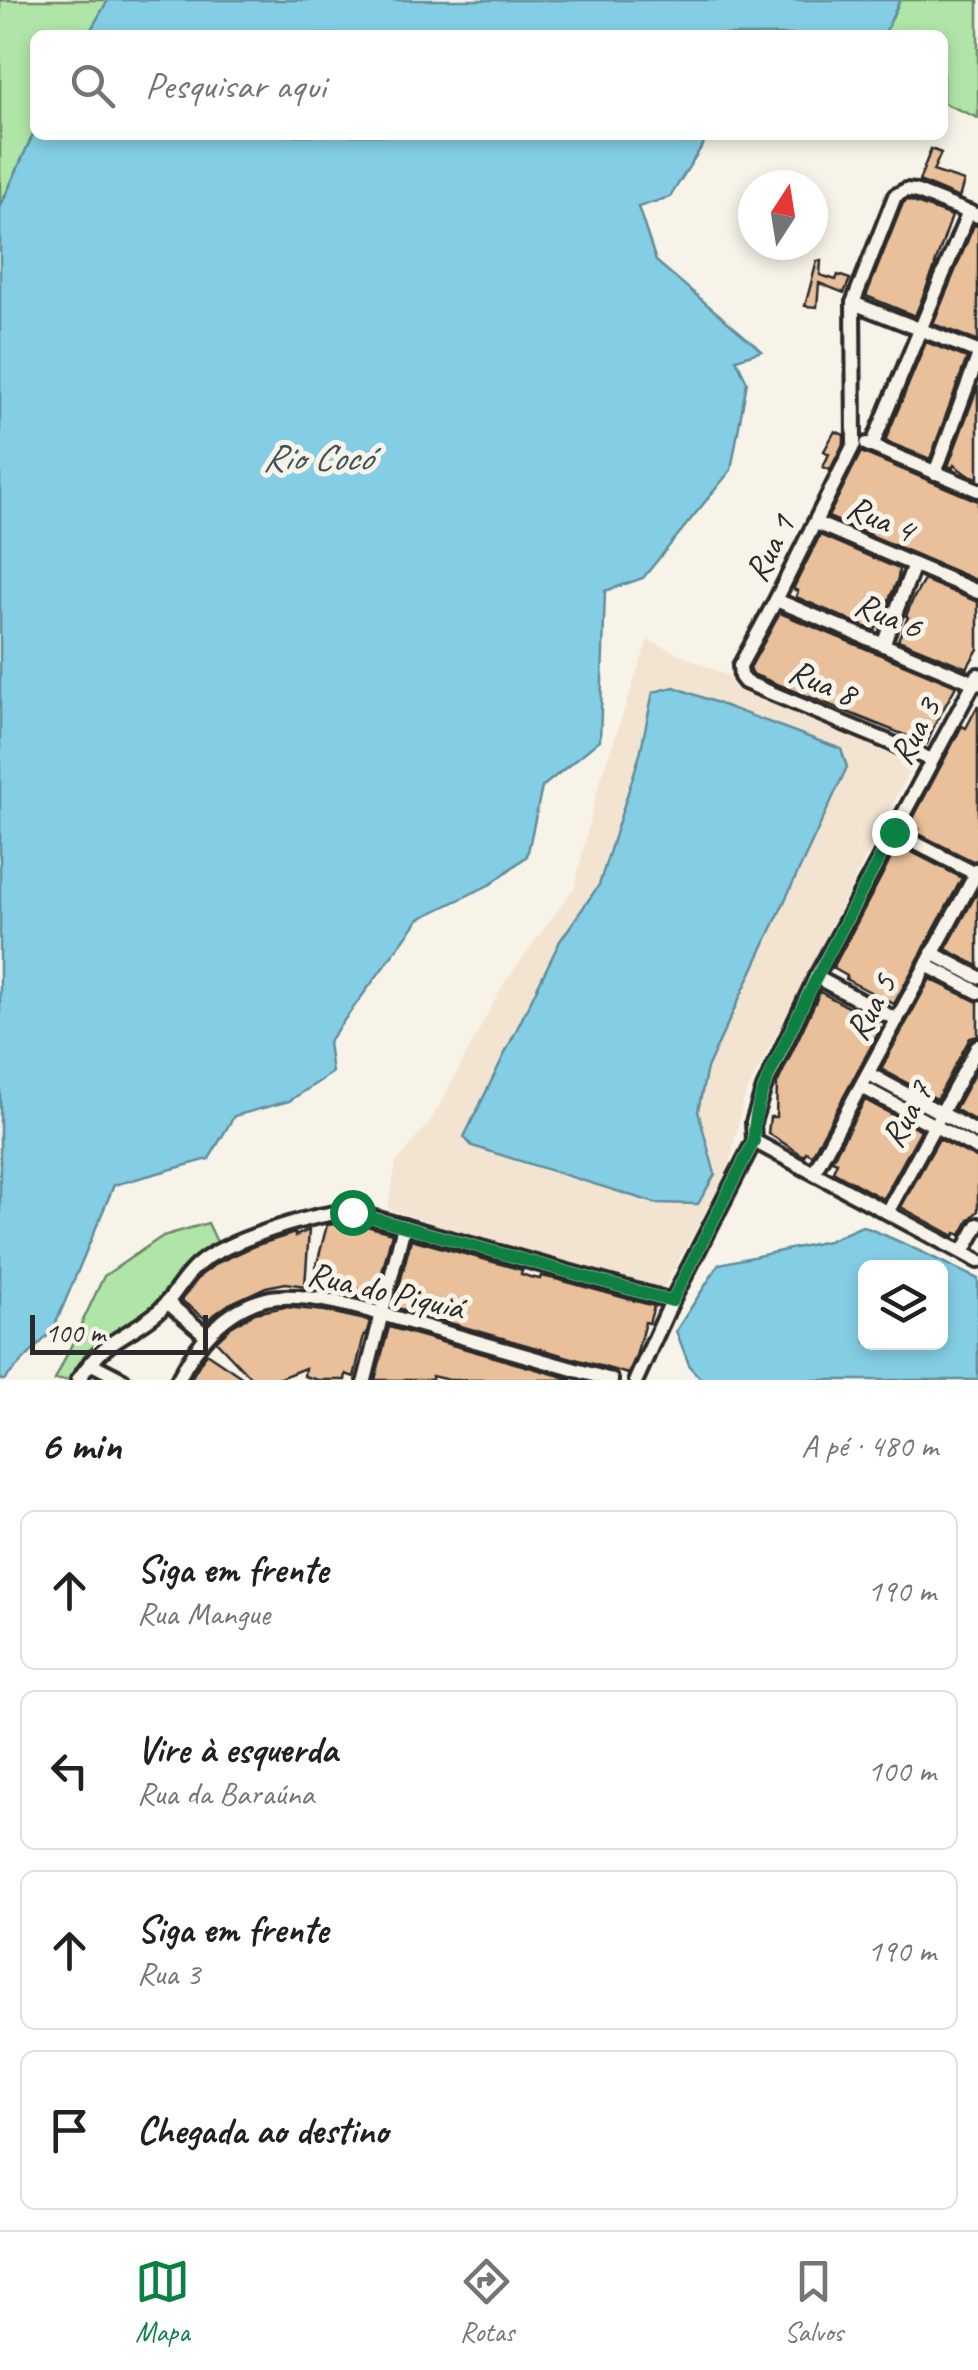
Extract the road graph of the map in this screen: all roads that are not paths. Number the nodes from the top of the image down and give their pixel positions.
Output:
1 (973, 214) edge
2 (854, 303) junction
3 (920, 328) junction
4 (978, 354) edge
5 (856, 439) junction
6 (872, 446) junction
7 (934, 473) junction
8 (978, 490) edge
9 (816, 524) junction
10 (914, 565) junction
11 (978, 592) edge
12 (776, 600) junction
13 (882, 645) junction
14 (976, 681) edge
15 (745, 682) joint
16 (932, 760) junction
17 (894, 832) junction
18 (977, 873) edge
19 (929, 959) junction
20 (816, 977) junction
21 (978, 977) edge
22 (978, 992) edge
23 (898, 1020) junction
24 (978, 1046) edge
25 (865, 1080) junction
26 (938, 1119) junction
27 (978, 1133) edge
28 (754, 1141) junction
29 (978, 1149) edge
30 (814, 1172) junction
31 (888, 1212) junction
32 (978, 1225) edge
33 (404, 1226) junction
34 (963, 1252) junction
35 (978, 1260) edge
36 (672, 1301) junction
37 (167, 1302) junction
38 (382, 1315) junction
39 (208, 1336) junction
40 (90, 1363) junction
41 (78, 1380) edge
42 (123, 1380) edge
43 (178, 1380) edge
44 (365, 1380) edge
45 (611, 1380) edge
46 (636, 1380) edge

1 - 2 street
1 - 3 street
2 - 3 street
2 - 5 street
3 - 4 street
3 - 6 street
4 - 7 street
5 - 6 street
5 - 9 street, Rua 1
6 - 7 street
7 - 8 street
9 - 10 street, Rua 4
9 - 12 street, Rua 1
10 - 11 street, Rua 4
10 - 13 street
12 - 13 street, Rua 6
12 - 15 street, Rua 1
13 - 14 street, Rua 6
14 - 16 street, Rua 3
15 - 16 street, Rua 8
16 - 17 street, Rua 3
17 - 18 street
17 - 20 street, Rua 3
18 - 19 street, Rua 5
19 - 21 street
19 - 22 street
19 - 23 street, Rua 5
20 - 23 street
20 - 28 street, Rua 3
23 - 25 street, Rua 5
24 - 26 street, Rua 7
25 - 26 street
25 - 30 street, Rua 5
26 - 27 street
26 - 29 street
26 - 31 street, Rua 7
28 - 30 street
28 - 36 street, Rua 3
30 - 31 street
31 - 34 street
32 - 34 street
33 - 36 street
33 - 37 street
33 - 38 street
34 - 35 street
36 - 46 street, Rua 3
37 - 39 street
37 - 40 street
38 - 39 street, Rua do Piquiá
38 - 44 street
38 - 45 street, Rua do Piquiá
39 - 43 street, Rua do Piquiá
40 - 41 street
40 - 42 street

